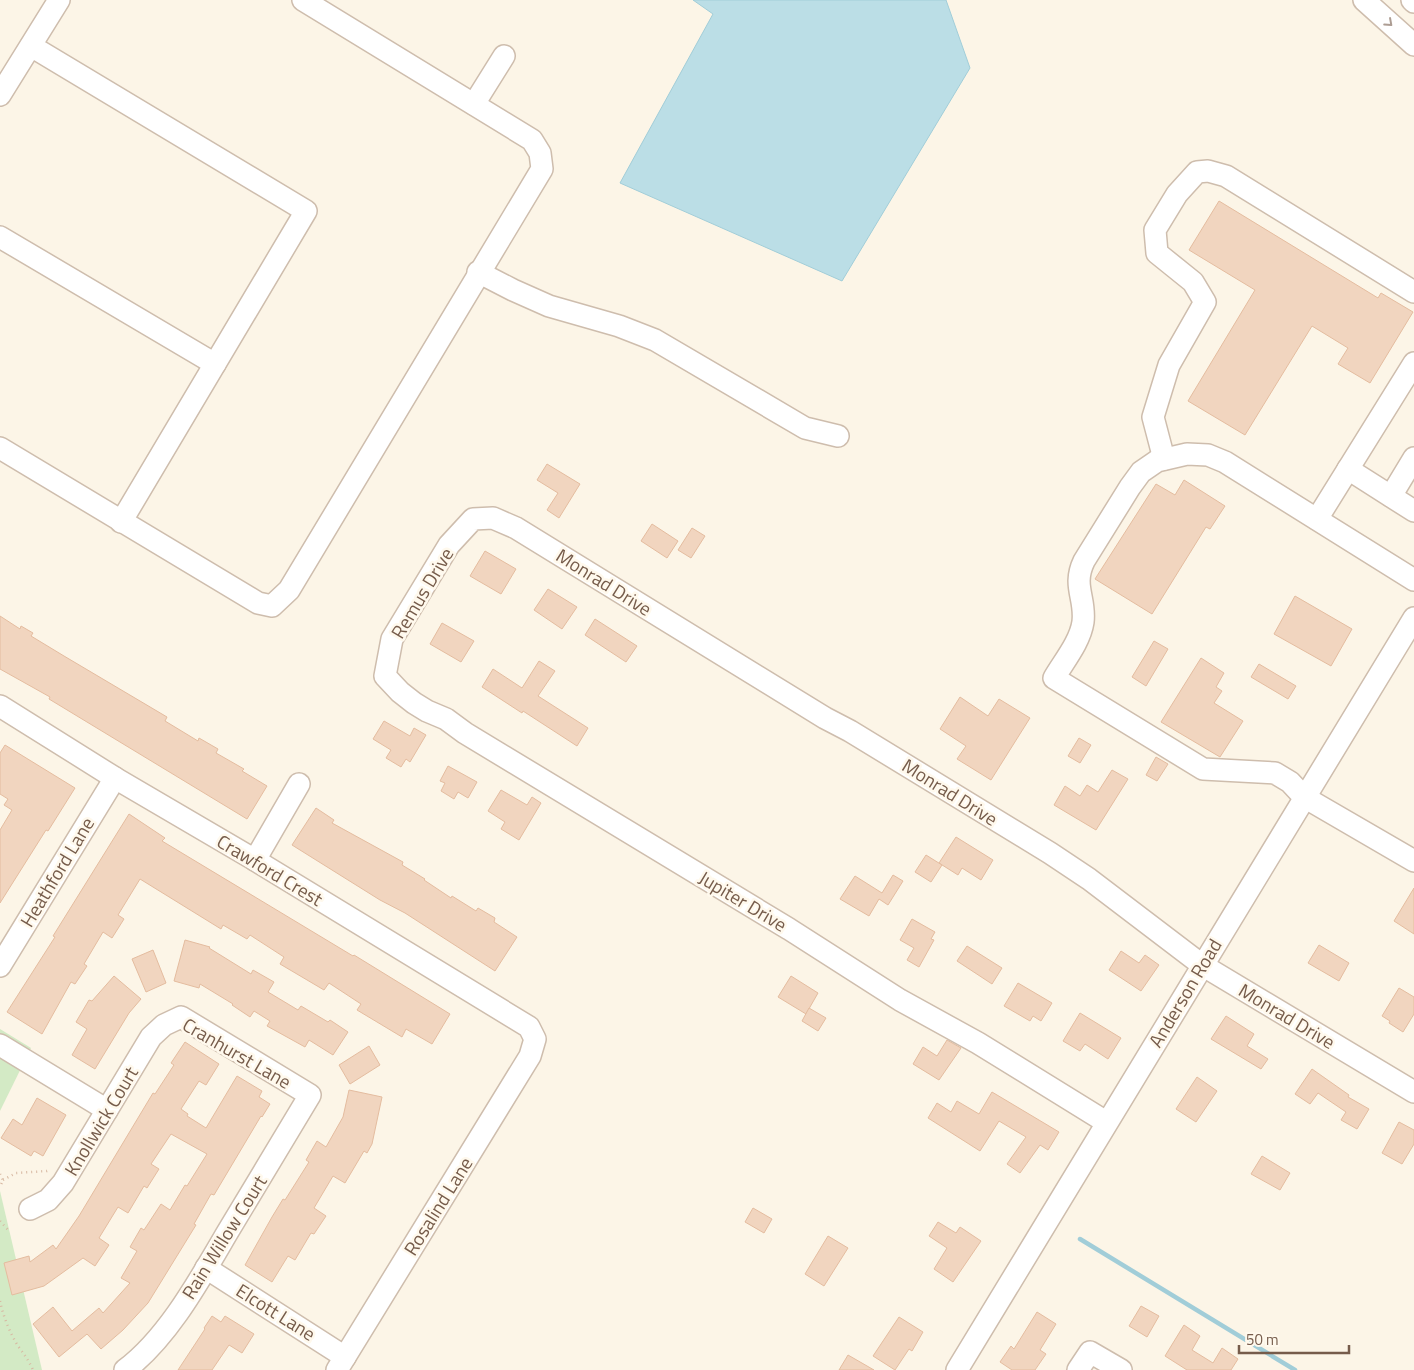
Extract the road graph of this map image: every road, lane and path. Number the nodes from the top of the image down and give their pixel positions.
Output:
1 (59, 0) edge
2 (303, 0) edge
3 (1364, 0) edge
4 (1414, 45) edge
5 (31, 46) junction
6 (504, 56) dead end
7 (0, 95) edge
8 (474, 104) junction
9 (0, 238) edge
10 (478, 272) junction
11 (1414, 292) edge
12 (1414, 363) edge
13 (215, 364) junction
14 (838, 436) dead end
15 (0, 448) edge
16 (1414, 458) edge
17 (1164, 460) junction
18 (1348, 469) junction
19 (1391, 496) junction
20 (1414, 511) edge
21 (474, 519) joint
22 (1318, 519) junction
23 (121, 522) junction
24 (1414, 580) edge
25 (1414, 618) edge
26 (384, 676) joint
27 (0, 706) edge
28 (115, 778) junction
29 (299, 784) dead end
30 (1304, 797) junction
31 (255, 860) junction
32 (1414, 861) edge
33 (1202, 965) junction
34 (0, 966) edge
35 (164, 1025) joint
36 (535, 1040) joint
37 (0, 1045) edge
38 (1414, 1092) edge
39 (310, 1095) joint
40 (107, 1110) junction
41 (1106, 1122) junction
42 (53, 1168) dead end
43 (0, 1174) edge
44 (3, 1180) junction
45 (0, 1187) edge
46 (30, 1209) dead end
47 (0, 1221) edge
48 (9, 1231) dead end
49 (206, 1268) junction
50 (0, 1301) edge
51 (341, 1363) edge
52 (33, 1370) edge
53 (125, 1370) edge
54 (957, 1370) edge
55 (1078, 1370) edge
56 (1121, 1370) edge

1 - 5 street
2 - 8 street
3 -> 4 street
5 - 7 street
5 - 13 street
6 - 8 street
8 - 10 street
9 - 13 street
10 - 14 street
10 - 23 street
11 - 17 street
12 - 18 street
13 - 23 street
15 - 23 street
16 - 19 street
17 - 22 street
17 - 30 street
18 - 19 street
18 - 22 street
19 - 20 street
21 - 26 street, Remus Drive
21 - 33 street, Monrad Drive
22 - 24 street
25 - 30 street, Anderson Road
26 - 41 street, Jupiter Drive
27 - 28 street, Crawford Crest
28 - 31 street, Crawford Crest
28 - 34 street, Heathford Lane
29 - 31 street
30 - 32 street
30 - 33 street, Anderson Road
31 - 36 street, Crawford Crest
33 - 38 street, Monrad Drive
33 - 41 street, Anderson Road
35 - 39 street, Cranhurst Lane
35 - 40 street, Knollwick Court
36 - 51 street, Rosalind Lane
37 - 40 street
39 - 49 street, Rain Willow Court
40 - 46 street, Knollwick Court
41 - 54 street, Anderson Road
42 - 44 path
43 - 44 path
44 - 45 path
47 - 48 path
49 - 51 street, Elcott Lane
49 - 53 street, Rain Willow Court
50 - 52 path
55 - 56 street

